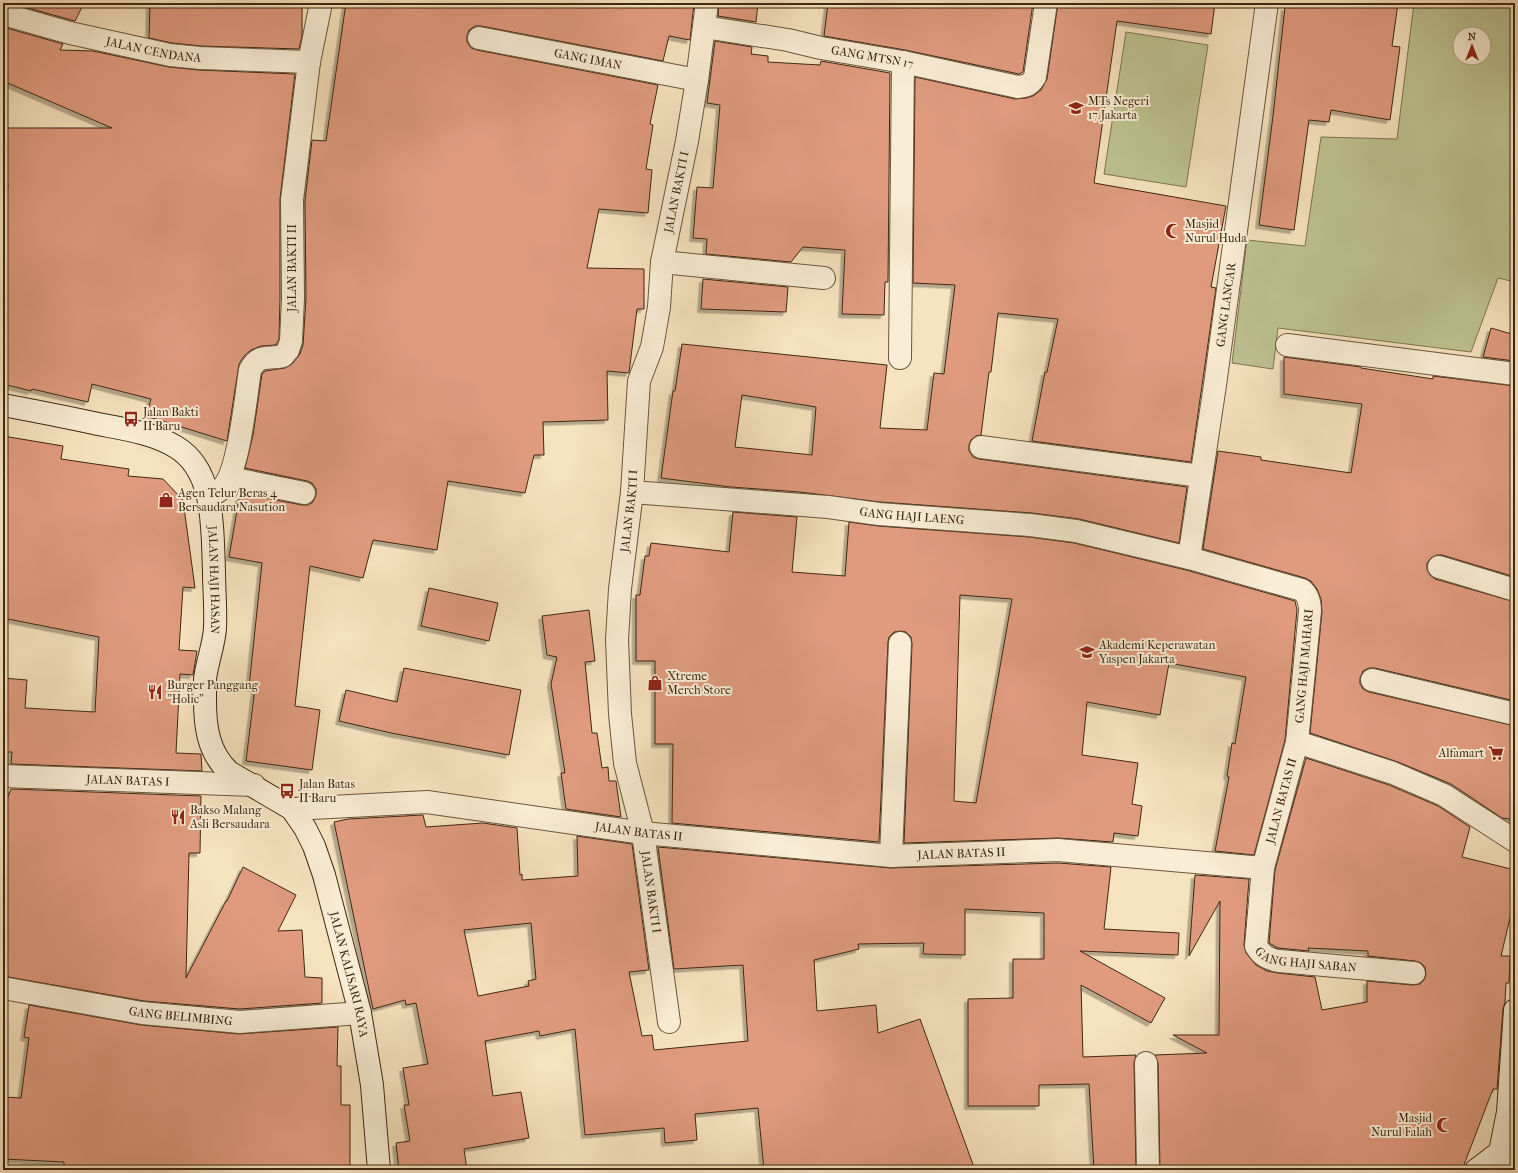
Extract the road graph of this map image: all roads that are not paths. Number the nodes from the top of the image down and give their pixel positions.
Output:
1 (321, 3) edge
2 (707, 3) edge
3 (1046, 3) edge
4 (1267, 3) edge
5 (3, 14) edge
6 (704, 27) junction
7 (479, 38) dead end
8 (308, 62) junction
9 (903, 62) junction
10 (697, 80) junction
11 (662, 262) junction
12 (824, 278) dead end
13 (1287, 345) dead end
14 (900, 358) dead end
15 (1515, 374) edge
16 (3, 405) edge
17 (981, 447) dead end
18 (1201, 476) junction
19 (230, 478) junction
20 (632, 492) junction
21 (304, 493) dead end
22 (209, 496) junction
23 (1189, 558) junction
24 (1439, 567) dead end
25 (1515, 590) edge
26 (900, 643) dead end
27 (1372, 680) dead end
28 (1515, 714) edge
29 (1297, 742) junction
30 (3, 776) edge
31 (254, 786) junction
32 (273, 798) joint
33 (292, 809) junction
34 (643, 833) junction
35 (1515, 841) edge
36 (891, 856) junction
37 (1264, 868) junction
38 (1414, 972) dead end
39 (3, 988) edge
40 (1515, 1010) edge
41 (360, 1013) junction
42 (669, 1022) dead end
43 (1146, 1063) dead end
44 (1497, 1161) edge
45 (380, 1170) edge
46 (1148, 1170) edge

1 - 8 street, JALAN BAKTI II
2 - 6 street, JALAN BAKTI I
3 - 9 street, GANG MTSN 17
4 - 18 street, GANG LANCAR
5 - 8 street, JALAN CENDANA
6 - 9 street, GANG MTSN 17
6 - 10 street, JALAN BAKTI I
7 - 10 street, GANG IMAN
8 - 19 street, JALAN BAKTI II
9 - 14 street
10 - 11 street, JALAN BAKTI I
11 - 12 street
11 - 20 street, JALAN BAKTI I
13 - 15 street
16 - 22 street, JALAN HAJI HASAN
17 - 18 street
18 - 23 street, GANG LANCAR
19 - 21 street
19 - 22 street, JALAN BAKTI II
20 - 23 street, GANG HAJI LAENG
20 - 34 street, JALAN BAKTI I
22 - 31 street, JALAN HAJI HASAN
23 - 29 street, GANG HAJI MAHARI
24 - 25 street
26 - 36 street
27 - 28 street
29 - 35 street, JALAN BATAS II
29 - 37 street, JALAN BATAS II
30 - 31 street, JALAN BATAS I
31 - 32 street, JALAN HAJI HASAN
32 - 33 street, JALAN KALISARI RAYA
33 - 34 street, JALAN BATAS II
33 - 41 street, JALAN KALISARI RAYA
34 - 36 street, JALAN BATAS II
34 - 42 street, JALAN BAKTI I
36 - 37 street, JALAN BATAS II
37 - 38 street, GANG HAJI SABAN
39 - 41 street, GANG BELIMBING
40 - 44 street
41 - 45 street, JALAN KALISARI RAYA
43 - 46 street

